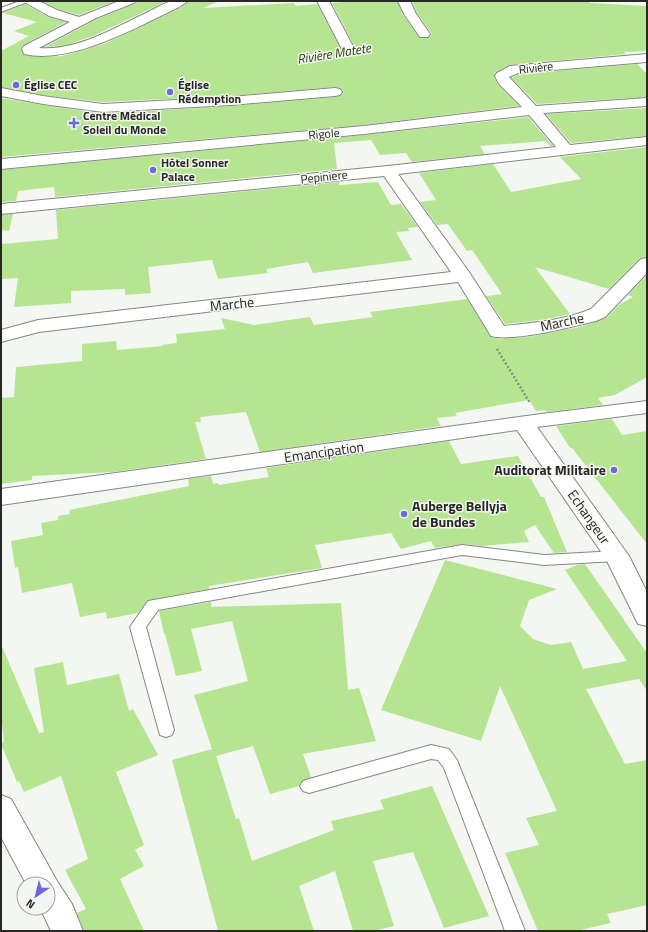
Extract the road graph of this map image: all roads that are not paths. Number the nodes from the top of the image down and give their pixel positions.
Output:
1 (27, 1) edge
2 (30, 1) edge
3 (130, 1) edge
4 (182, 1) edge
5 (323, 1) edge
6 (404, 1) edge
7 (1, 10) edge
8 (79, 21) junction
9 (424, 34) dead end
10 (350, 52) dead end
11 (647, 58) edge
12 (1, 92) edge
13 (335, 92) dead end
14 (647, 102) edge
15 (533, 110) junction
16 (647, 141) edge
17 (567, 151) junction
18 (1, 164) edge
19 (388, 170) junction
20 (1, 208) edge
21 (647, 263) edge
22 (463, 276) junction
23 (1, 336) edge
24 (647, 407) edge
25 (532, 422) junction
26 (1, 497) edge
27 (617, 556) junction
28 (647, 617) edge
29 (166, 730) dead end
30 (309, 786) dead end
31 (1, 808) edge
32 (39, 876) edge
33 (56, 907) edge
34 (67, 931) edge
35 (515, 931) edge

1 - 7 lane
2 - 8 street
3 - 8 street
4 - 8 street
5 - 10 street
6 - 9 street
11 - 15 street, Rivière
12 - 13 street
14 - 15 street, Rigole
15 - 17 street, Rivière
15 - 18 street, Rigole
16 - 17 street, Pepiniere
17 - 19 street, Pepiniere
19 - 20 street, Pepiniere
19 - 22 street
21 - 22 street, Marche
22 - 23 street, Marche
24 - 25 street, Emancipation
25 - 26 street, Emancipation
25 - 27 street, Echangeur
27 - 28 street, Echangeur
27 - 29 lane
30 - 35 lane
31 - 32 street
33 - 34 street

